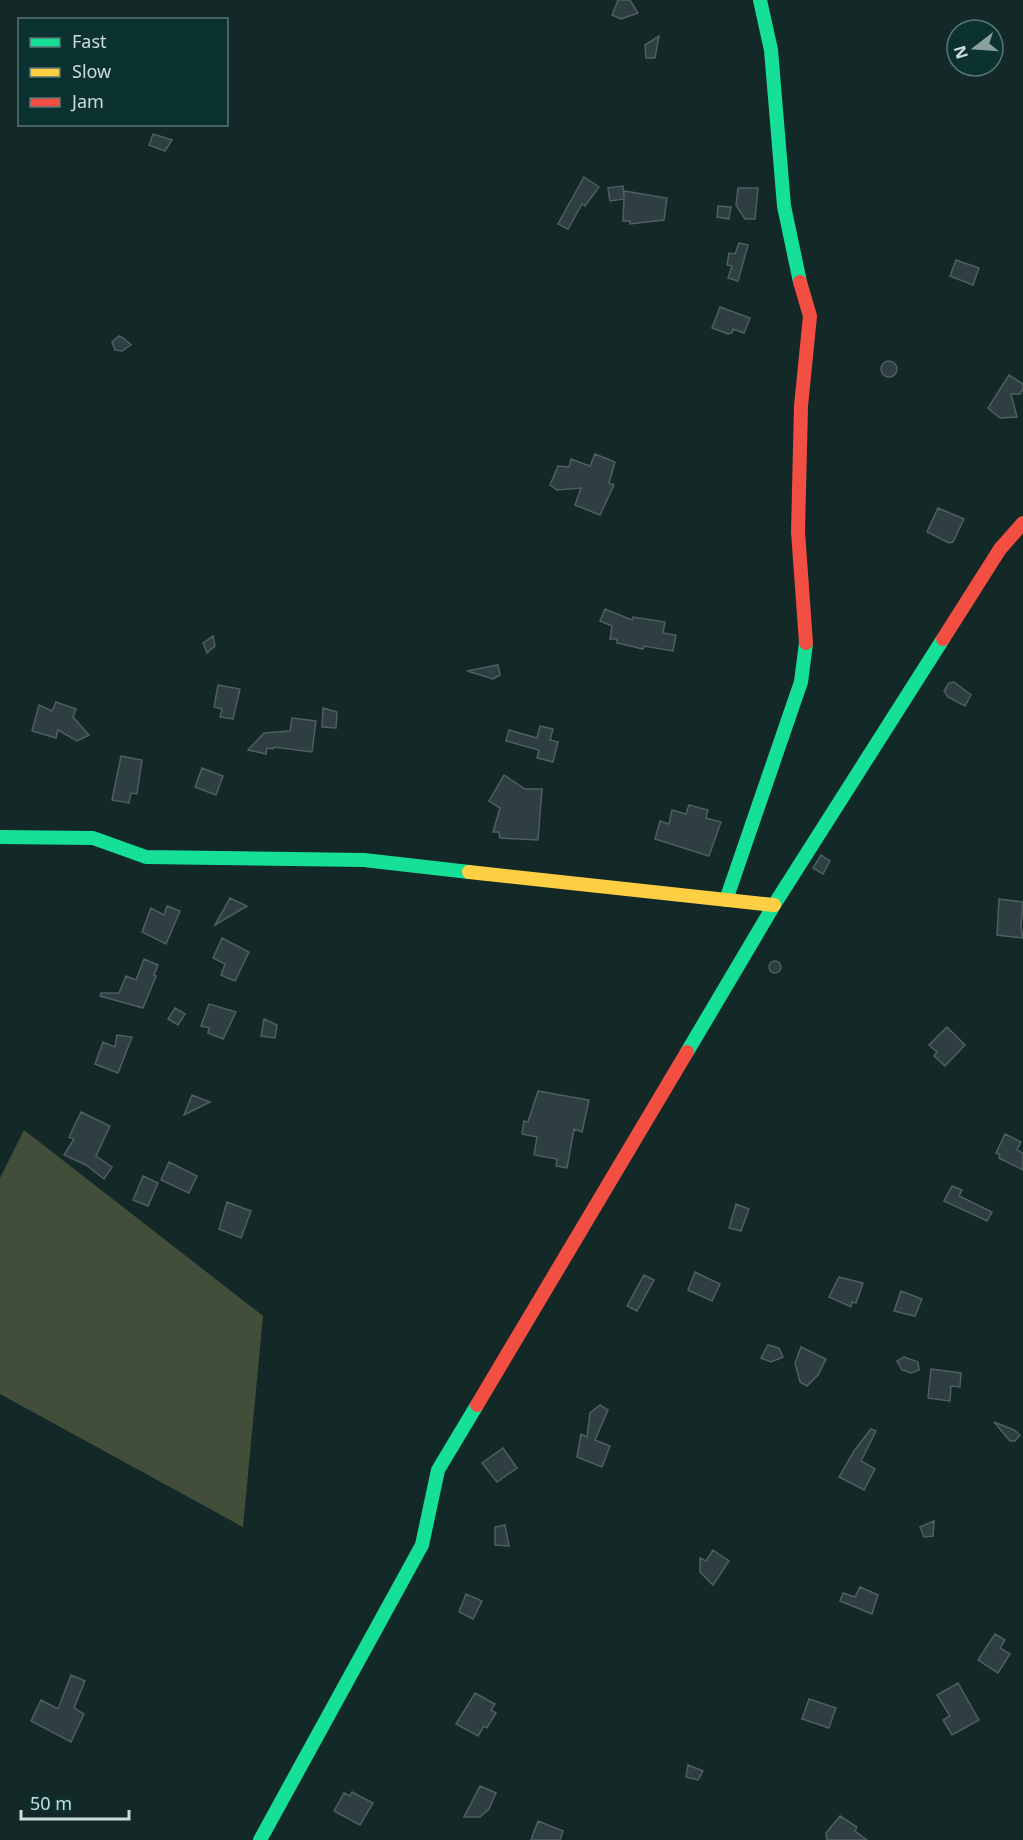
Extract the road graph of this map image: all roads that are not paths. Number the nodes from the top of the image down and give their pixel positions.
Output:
1 (760, 0) edge
2 (1023, 523) edge
3 (0, 837) edge
4 (726, 900) junction
5 (774, 905) junction
6 (260, 1840) edge

1 - 4 street
2 - 5 street
3 - 4 street
4 - 5 street
5 - 6 street

